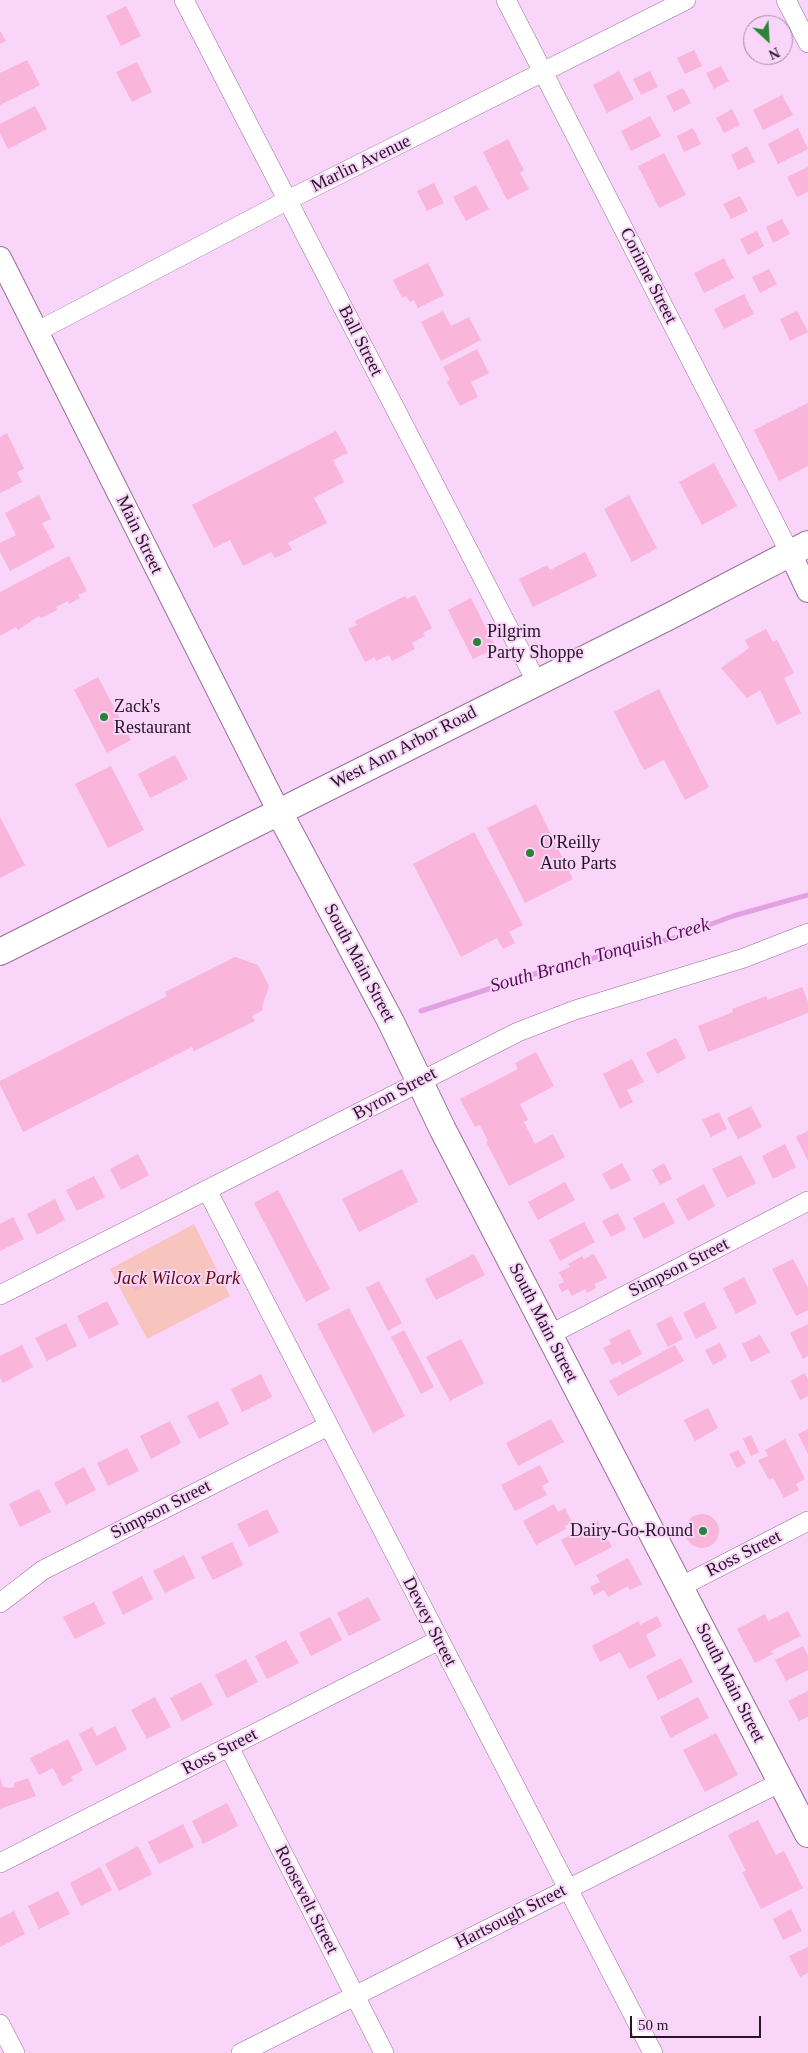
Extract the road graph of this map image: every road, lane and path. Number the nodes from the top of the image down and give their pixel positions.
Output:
1 (184, 0) edge
2 (506, 0) edge
3 (686, 0) edge
4 (786, 0) edge
5 (808, 43) edge
6 (543, 73) junction
7 (288, 200) junction
8 (0, 258) edge
9 (38, 331) junction
10 (799, 549) edge
11 (808, 592) edge
12 (536, 681) junction
13 (279, 812) junction
14 (808, 933) edge
15 (0, 952) edge
16 (420, 1081) junction
17 (207, 1190) junction
18 (808, 1201) edge
19 (0, 1296) edge
20 (549, 1335) junction
21 (328, 1426) junction
22 (808, 1521) edge
23 (680, 1587) junction
24 (0, 1603) edge
25 (439, 1640) junction
26 (229, 1747) junction
27 (781, 1782) junction
28 (808, 1834) edge
29 (0, 1863) edge
30 (568, 1889) junction
31 (355, 1996) junction
32 (0, 2024) edge
33 (15, 2053) edge
34 (241, 2053) edge
35 (384, 2053) edge
36 (653, 2053) edge

1 - 7 street, Ball Street
2 - 6 street, Corinne Street
3 - 6 street, Marlin Avenue
4 - 5 street
6 - 7 street, Marlin Avenue
6 - 10 street, Corinne Street
7 - 9 street, Marlin Avenue
7 - 12 street, Ball Street
8 - 9 street, Main Street
9 - 13 street, Main Street
10 - 11 street
10 - 12 main road, West Ann Arbor Road
12 - 13 main road, West Ann Arbor Road
13 - 15 main road, West Ann Arbor Road
13 - 16 main road, South Main Street
14 - 16 street, Byron Street
16 - 17 street, Byron Street
16 - 20 main road, South Main Street
17 - 19 street, Byron Street
17 - 21 street, Dewey Street
18 - 20 street, Simpson Street
20 - 23 main road, South Main Street
21 - 24 street, Simpson Street
21 - 25 street, Dewey Street
22 - 23 street, Ross Street
23 - 27 main road, South Main Street
25 - 26 street, Ross Street
25 - 30 street, Dewey Street
26 - 29 street, Ross Street
26 - 31 street, Roosevelt Street
27 - 28 main road, South Main Street
27 - 30 street, Hartsough Street
30 - 31 street, Hartsough Street
30 - 36 street, Dewey Street
31 - 34 street, Hartsough Street
31 - 35 street, Roosevelt Street
32 - 33 street

